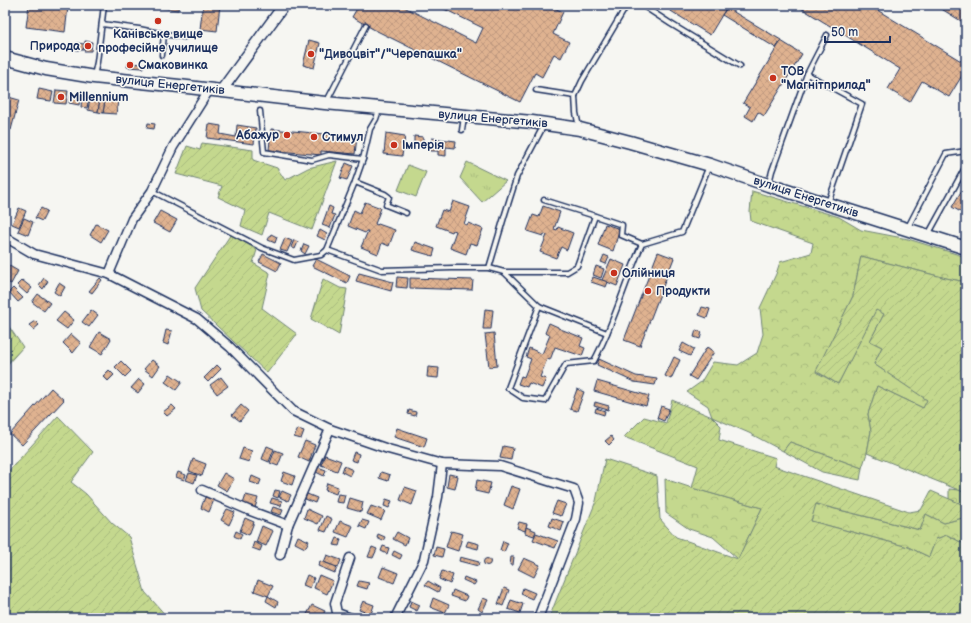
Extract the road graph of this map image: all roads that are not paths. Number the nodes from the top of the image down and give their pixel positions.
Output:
1 (104, 5) edge
2 (284, 5) edge
3 (626, 5) edge
4 (642, 5) edge
5 (102, 24) junction
6 (366, 25) dead end
7 (164, 34) junction
8 (827, 35) dead end
9 (184, 37) dead end
10 (162, 55) dead end
11 (5, 58) edge
12 (740, 66) dead end
13 (807, 74) junction
14 (94, 77) junction
15 (215, 90) junction
16 (536, 90) dead end
17 (575, 96) junction
18 (325, 103) junction
19 (380, 108) junction
20 (260, 111) dead end
21 (464, 116) junction
22 (545, 124) junction
23 (580, 129) junction
24 (462, 130) dead end
25 (966, 151) edge
26 (363, 159) junction
27 (710, 165) junction
28 (966, 166) edge
29 (356, 182) junction
30 (768, 185) junction
31 (152, 191) junction
32 (544, 200) dead end
33 (828, 204) junction
34 (406, 213) dead end
35 (595, 216) junction
36 (906, 229) junction
37 (928, 236) junction
38 (5, 237) edge
39 (642, 244) junction
40 (966, 248) edge
41 (327, 250) junction
42 (489, 268) junction
43 (504, 272) junction
44 (109, 274) junction
45 (539, 306) junction
46 (607, 333) junction
47 (330, 429) junction
48 (442, 464) junction
49 (202, 490) dead end
50 (288, 525) junction
51 (280, 555) dead end
52 (350, 558) dead end
53 (351, 618) edge
54 (395, 618) edge
55 (538, 618) edge

1 - 5 lane
2 - 15 street
3 - 17 lane
4 - 12 lane
5 - 7 lane
5 - 14 lane
6 - 18 lane
7 - 9 lane
7 - 10 lane
8 - 13 lane
11 - 14 main road, вулиця Енергетиків
13 - 30 lane
13 - 33 lane
14 - 15 main road, вулиця Енергетиків
15 - 18 main road, вулиця Енергетиків
15 - 31 street
16 - 17 lane
17 - 23 lane
18 - 19 main road, вулиця Енергетиків
19 - 21 main road, вулиця Енергетиків
19 - 26 lane
20 - 26 lane
21 - 22 main road, вулиця Енергетиків
21 - 24 lane
22 - 23 main road, вулиця Енергетиків
22 - 42 lane
23 - 27 main road, вулиця Енергетиків
25 - 36 lane
26 - 29 lane
27 - 30 main road, вулиця Енергетиків
27 - 39 lane
28 - 37 lane
29 - 34 lane
29 - 41 lane
30 - 33 main road, вулиця Енергетиків
31 - 41 lane
31 - 44 street
32 - 35 lane
33 - 36 main road, вулиця Енергетиків
35 - 39 lane
35 - 43 lane
36 - 37 main road, вулиця Енергетиків
37 - 40 main road, вулиця Енергетиків
38 - 44 street
39 - 46 lane
41 - 42 lane
42 - 43 lane
43 - 45 lane
44 - 47 street
45 - 46 lane
45 - 46 lane
47 - 48 street
47 - 50 street
48 - 54 street
48 - 55 street
49 - 50 street
50 - 51 street
52 - 53 street

